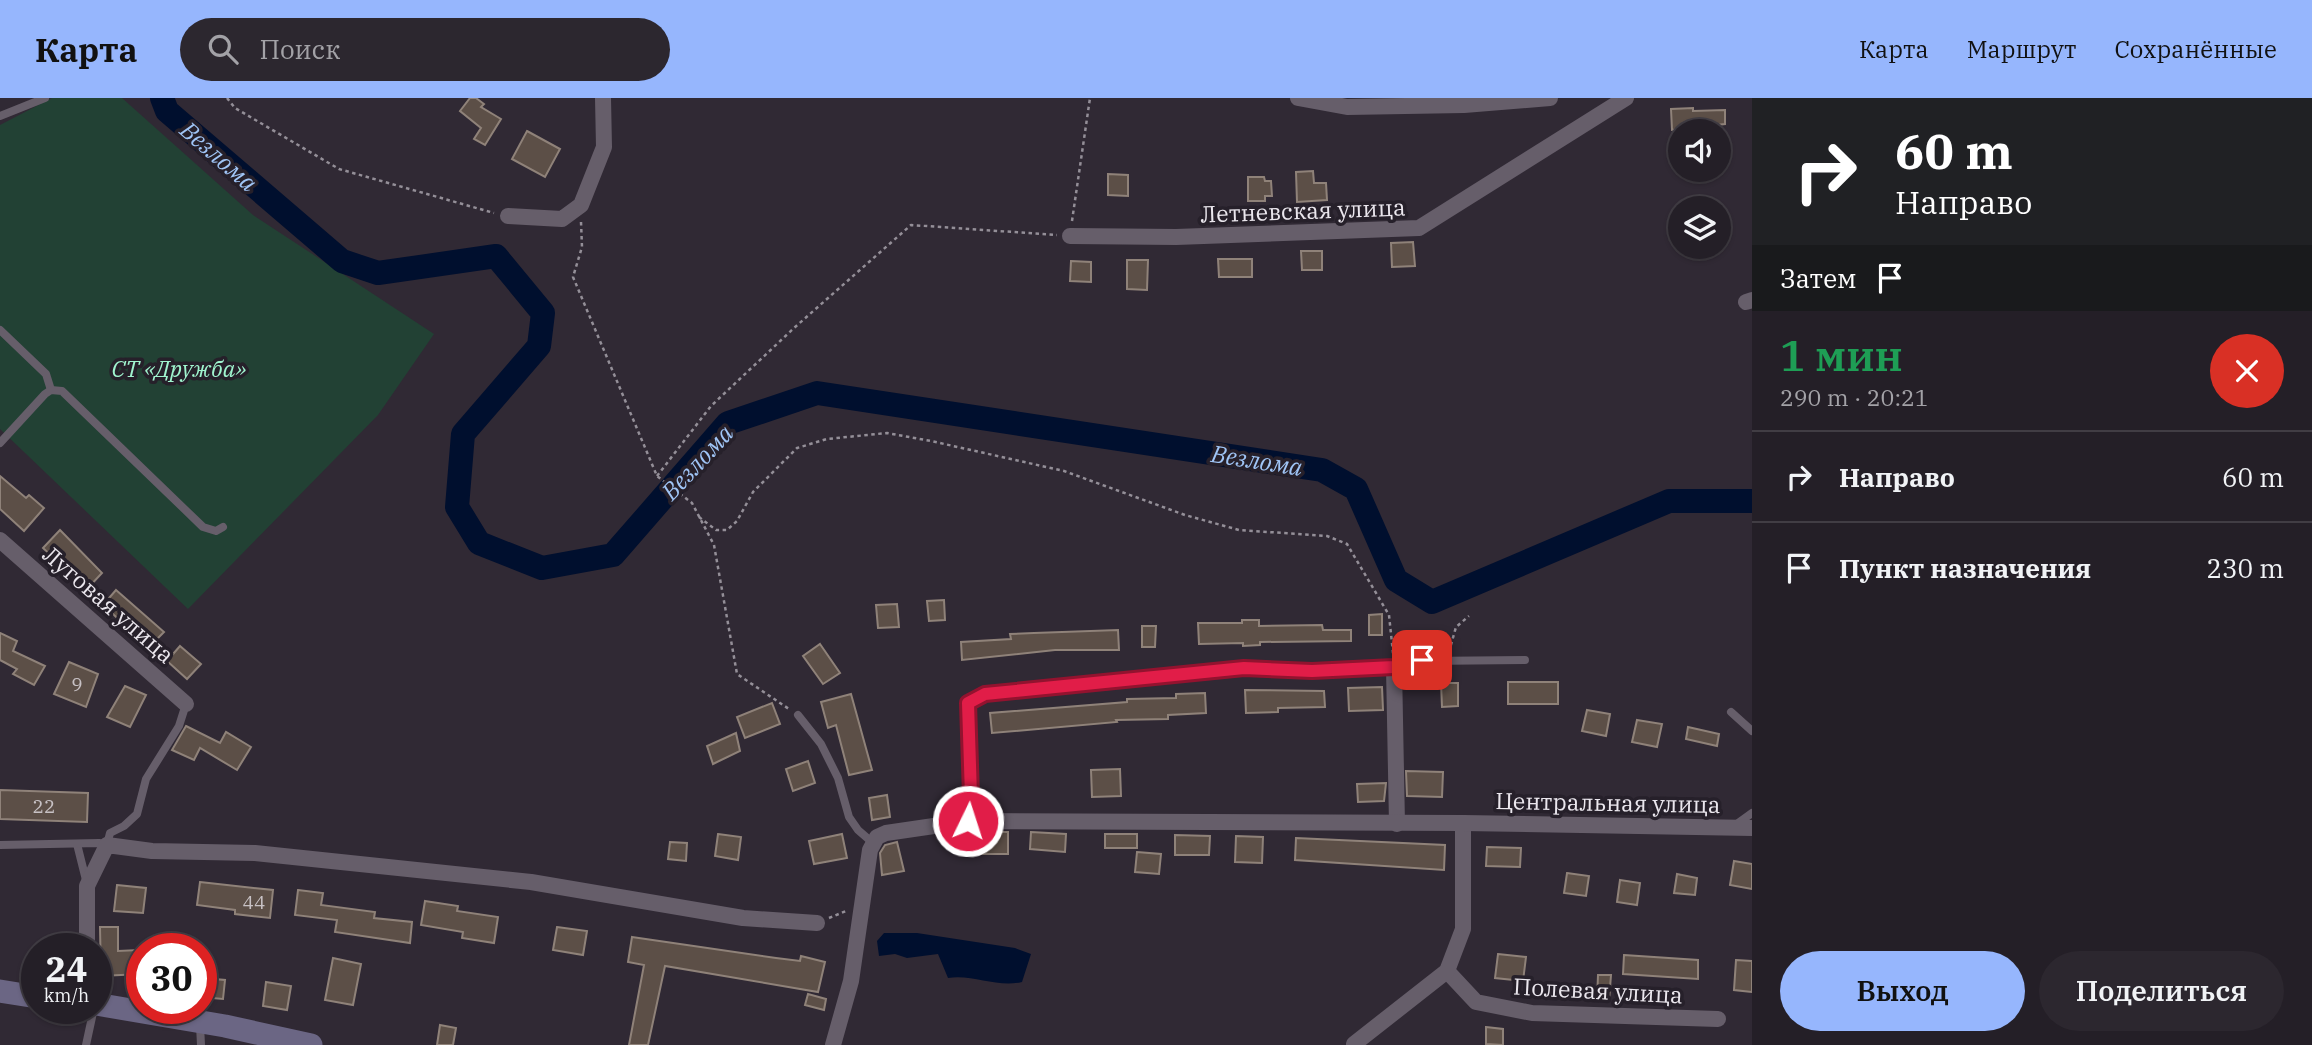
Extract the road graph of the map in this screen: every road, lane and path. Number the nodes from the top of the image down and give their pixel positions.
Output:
1 (45, 98) edge
2 (227, 98) edge
3 (603, 98) edge
4 (1090, 98) edge
5 (1298, 98) edge
6 (1550, 98) edge
7 (1626, 98) edge
8 (0, 116) edge
9 (581, 205) junction
10 (508, 216) joint
11 (1070, 236) junction
12 (0, 330) edge
13 (51, 390) junction
14 (0, 443) edge
15 (657, 476) junction
16 (699, 517) junction
17 (223, 527) dead end
18 (0, 540) edge
19 (1469, 616) dead end
20 (1450, 647) dead end
21 (1525, 660) dead end
22 (1394, 667) junction
23 (186, 704) joint
24 (1731, 712) dead end
25 (798, 715) joint
26 (1752, 731) edge
27 (1752, 813) edge
28 (968, 821) junction
29 (1463, 822) junction
30 (1397, 824) junction
31 (1732, 827) junction
32 (1752, 828) edge
33 (873, 843) junction
34 (77, 844) junction
35 (0, 845) edge
36 (107, 845) junction
37 (88, 886) junction
38 (861, 908) junction
39 (817, 923) joint
40 (87, 933) edge
41 (1447, 971) junction
42 (0, 991) edge
43 (21, 994) edge
44 (112, 1010) edge
45 (1718, 1019) dead end
46 (91, 1024) edge
47 (201, 1033) edge
48 (1354, 1044) edge
49 (86, 1045) edge
50 (311, 1045) edge
51 (832, 1045) edge

1 - 8 lane
2 - 10 path
3 - 9 street
4 - 11 path
5 - 6 street
7 - 11 street, Летневская улица
9 - 10 street
9 - 15 path
11 - 15 path
12 - 13 lane
13 - 14 lane
13 - 17 lane
15 - 16 path
16 - 22 path
16 - 25 path
18 - 23 street, Луговая улица
19 - 20 path
21 - 22 lane
22 - 28 street
22 - 30 street
23 - 36 lane
24 - 26 lane
25 - 33 lane
27 - 31 lane
28 - 30 street, Центральная улица
28 - 33 street, Центральная улица
29 - 30 street, Центральная улица
29 - 31 street, Центральная улица
29 - 41 street
31 - 32 street, Центральная улица
33 - 38 street
34 - 35 lane
34 - 36 lane
34 - 37 lane
36 - 37 street
36 - 39 street
37 - 40 street
38 - 39 path
38 - 51 street
41 - 45 street, Полевая улица
41 - 48 street
42 - 43 street
44 - 47 street
46 - 49 lane
47 - 50 street

